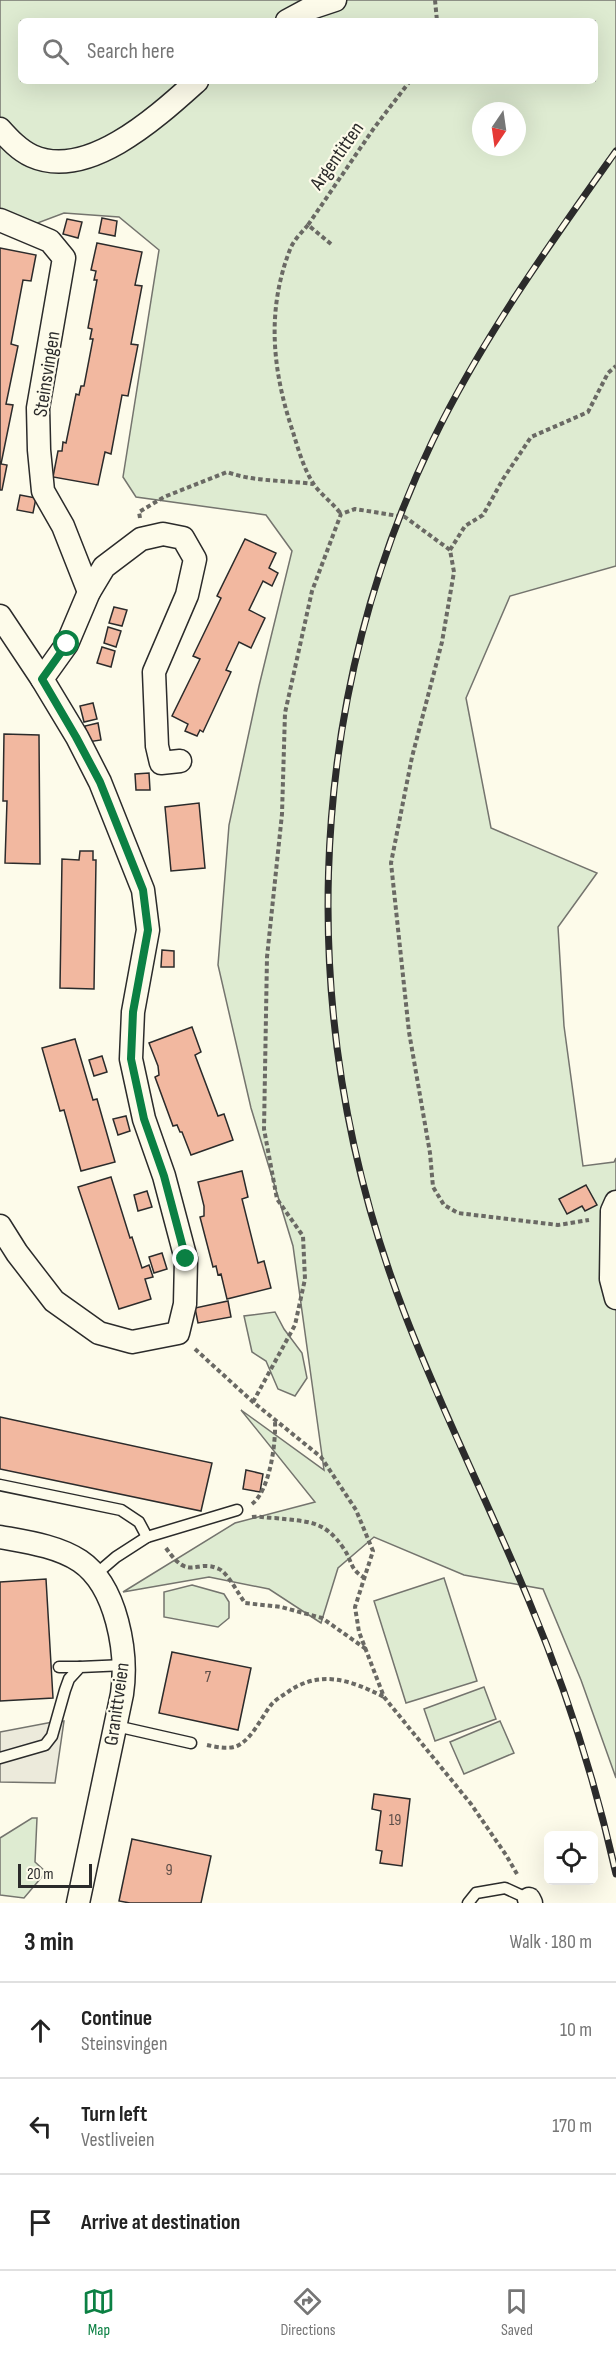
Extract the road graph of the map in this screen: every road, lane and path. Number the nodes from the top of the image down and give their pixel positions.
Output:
1 (334, 0) edge
2 (435, 0) edge
3 (293, 18) edge
4 (438, 18) edge
5 (193, 84) edge
6 (408, 84) edge
7 (0, 129) edge
8 (0, 220) edge
9 (308, 225) junction
10 (331, 244) dead end
11 (616, 366) edge
12 (314, 484) junction
13 (341, 514) junction
14 (141, 539) junction
15 (450, 550) junction
16 (89, 592) junction
17 (0, 616) edge
18 (42, 679) junction
19 (180, 761) dead end
20 (614, 1207) edge
21 (0, 1226) edge
22 (616, 1298) edge
23 (177, 1333) junction
24 (253, 1402) junction
25 (275, 1420) junction
26 (0, 1485) edge
27 (237, 1510) junction
28 (152, 1536) junction
29 (0, 1537) edge
30 (95, 1575) junction
31 (364, 1578) junction
32 (368, 1650) junction
33 (125, 1665) junction
34 (59, 1667) dead end
35 (80, 1667) junction
36 (384, 1697) junction
37 (116, 1726) junction
38 (191, 1743) joint
39 (0, 1758) edge
40 (530, 1901) edge
41 (78, 1903) edge
42 (468, 1903) edge

1 - 3 street
2 - 4 path
5 - 7 street
6 - 9 path, Argentitten
8 - 16 street, Steinsvingen
9 - 10 path
9 - 12 path, Argentitten
11 - 15 path
12 - 13 path
12 - 14 path
13 - 15 path
13 - 24 path
14 - 16 street
14 - 19 street
15 - 20 path
16 - 18 street
17 - 18 street
18 - 23 street
20 - 22 street
21 - 23 street
23 - 24 path
24 - 25 path
25 - 27 path
25 - 31 path
26 - 28 lane
27 - 28 lane
27 - 31 path
28 - 30 lane
28 - 32 path
29 - 30 street, Granittveien
30 - 33 street, Granittveien
31 - 32 path
32 - 36 path
33 - 35 lane
33 - 37 street, Granittveien
34 - 35 lane
35 - 39 lane
36 - 38 path
36 - 40 path
37 - 38 lane
37 - 41 street, Granittveien
40 - 42 lane

